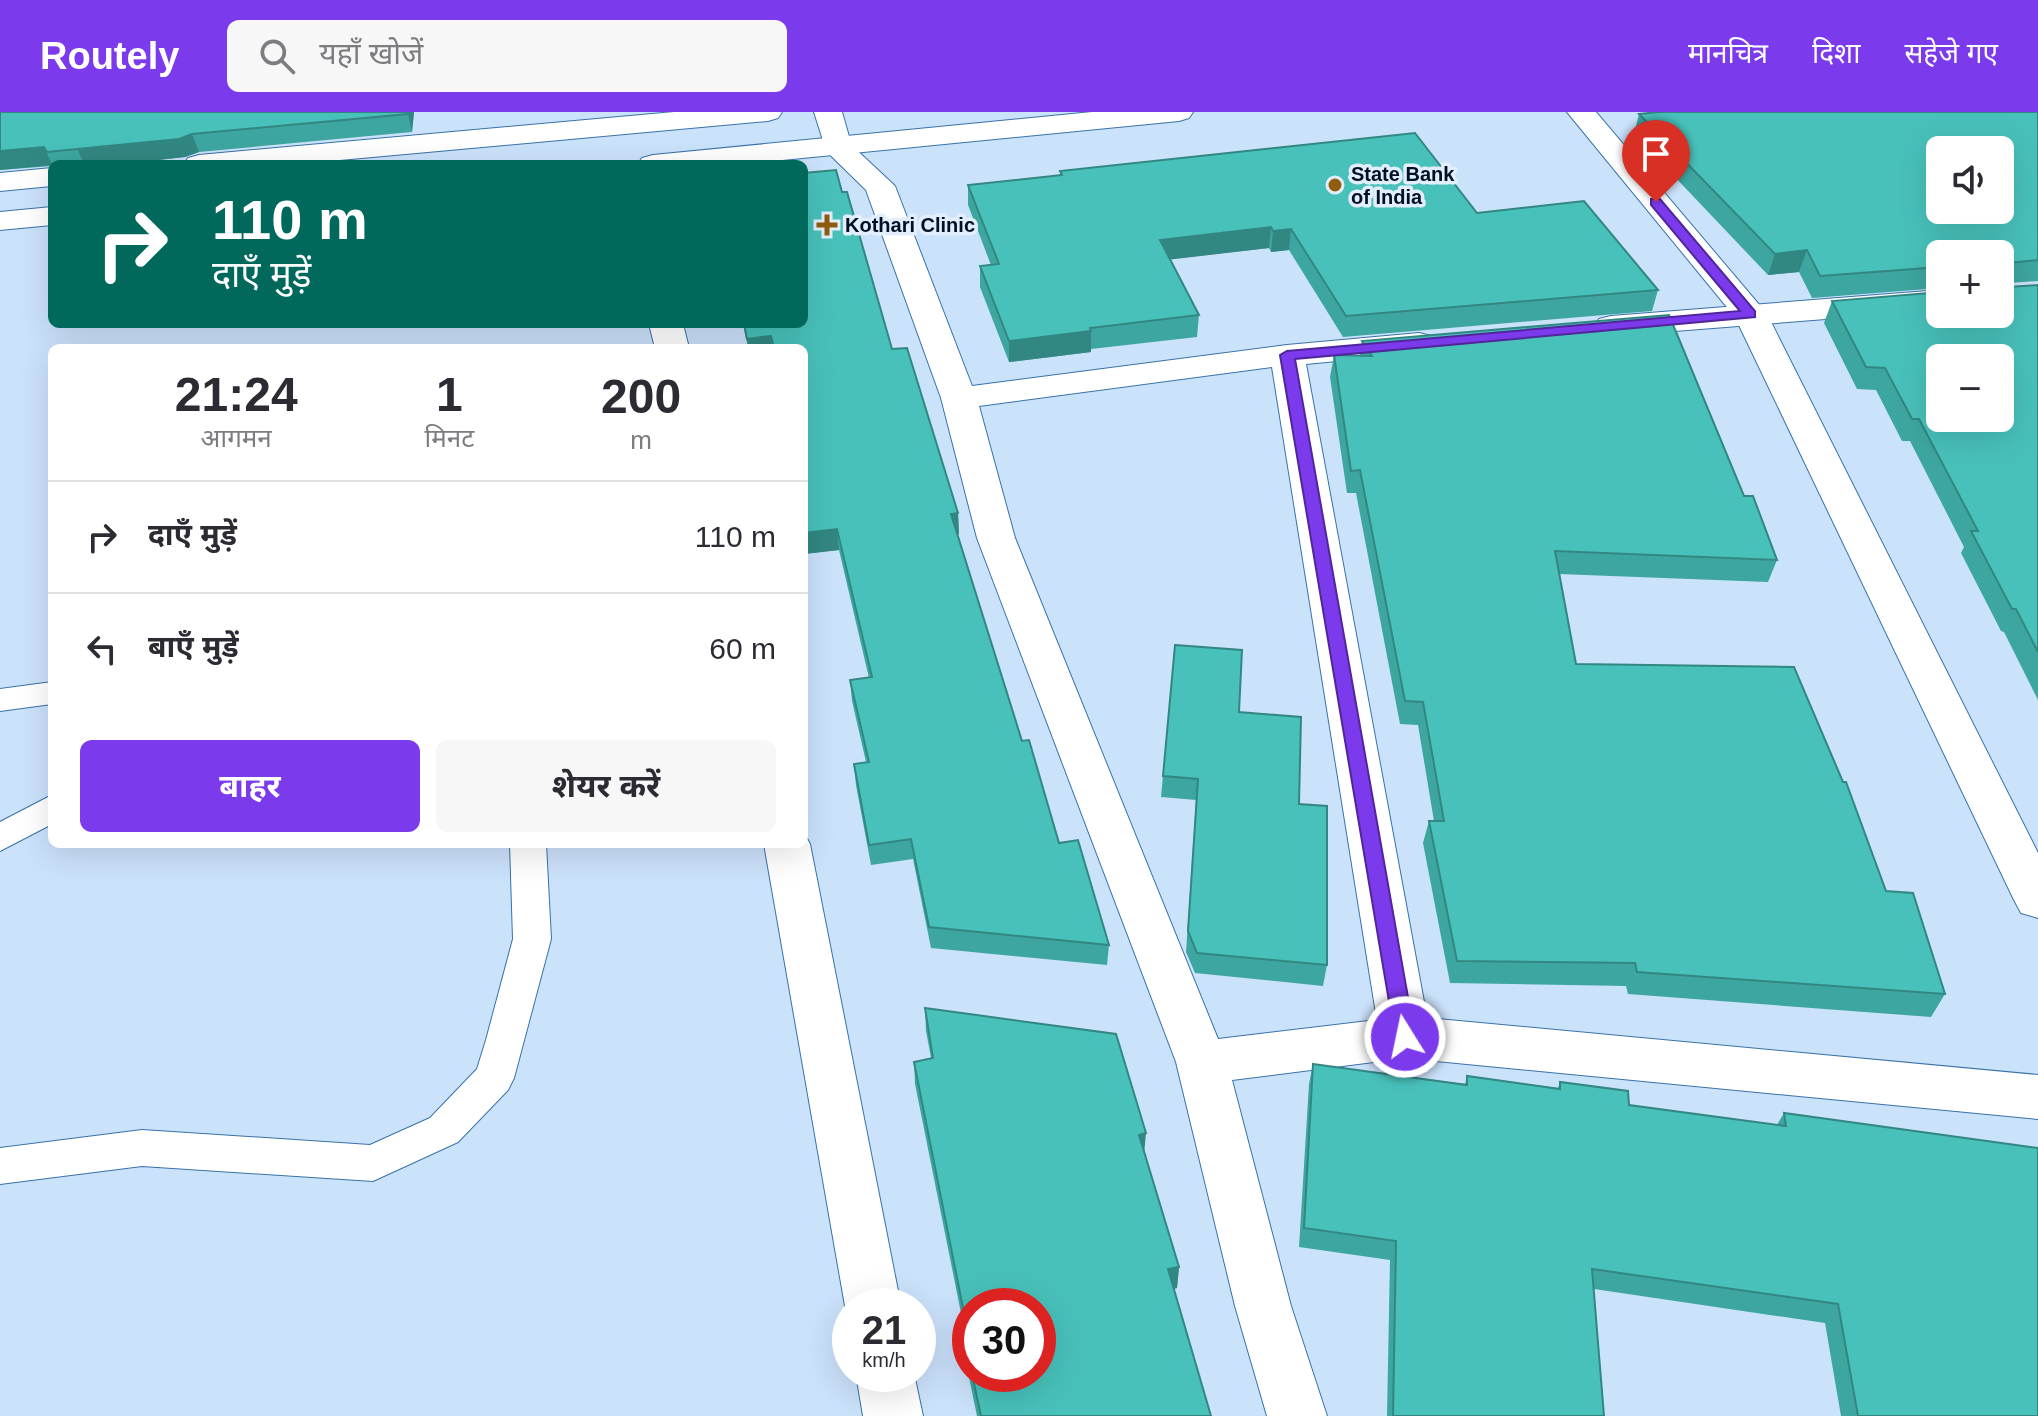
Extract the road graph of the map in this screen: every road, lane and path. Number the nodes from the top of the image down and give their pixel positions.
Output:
1 (768, 112) edge
2 (1179, 112) edge
3 (1581, 112) edge
4 (833, 130) edge
5 (243, 160) edge
6 (688, 160) edge
7 (48, 177) edge
8 (0, 182) edge
9 (48, 216) edge
10 (0, 221) edge
11 (1926, 301) edge
12 (1750, 314) junction
13 (1580, 329) edge
14 (1457, 340) edge
15 (1287, 355) junction
16 (959, 398) junction
17 (48, 694) edge
18 (0, 700) edge
19 (48, 810) edge
20 (0, 838) edge
21 (528, 848) edge
22 (788, 848) edge
23 (2038, 900) edge
24 (1405, 1037) junction
25 (1202, 1062) junction
26 (2038, 1097) edge
27 (0, 1166) edge
28 (870, 1288) edge
29 (888, 1392) edge
30 (893, 1416) edge
31 (1297, 1416) edge

1 - 5 street
2 - 4 street
3 - 12 street
4 - 6 street
4 - 16 street
7 - 8 street
9 - 10 street
11 - 12 street
12 - 13 street
12 - 23 street
14 - 15 street
15 - 16 street
15 - 24 street
16 - 25 street
17 - 18 lane
19 - 20 lane
21 - 27 lane
22 - 28 street
24 - 25 street
24 - 26 street
25 - 31 street
29 - 30 street

